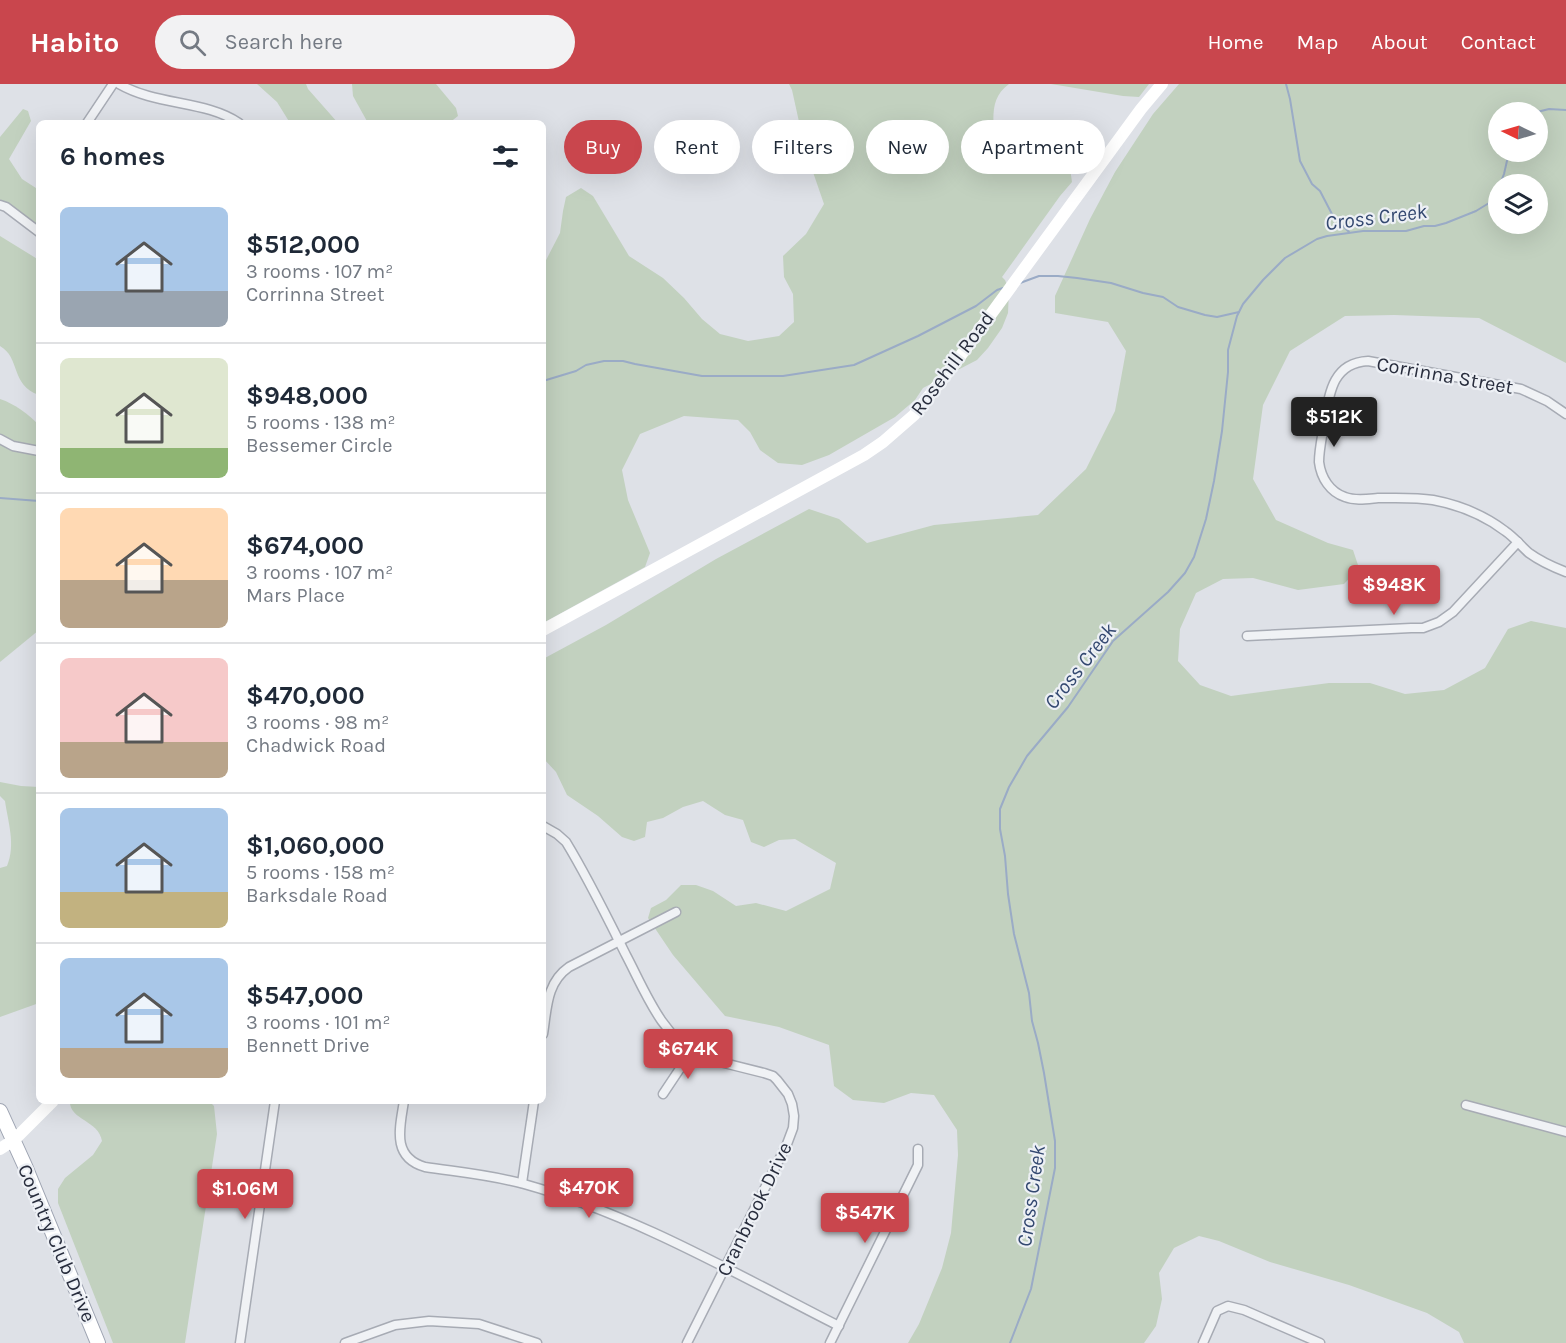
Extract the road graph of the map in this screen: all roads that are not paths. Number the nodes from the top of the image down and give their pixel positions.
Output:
1 (113, 84) edge
2 (119, 84) edge
3 (1162, 84) edge
4 (89, 120) edge
5 (233, 120) edge
6 (0, 206) edge
7 (36, 230) edge
8 (1566, 414) edge
9 (0, 440) edge
10 (36, 450) edge
11 (1518, 542) junction
12 (1566, 572) edge
13 (546, 628) edge
14 (1247, 636) dead end
15 (546, 828) edge
16 (676, 912) dead end
17 (620, 942) junction
18 (546, 1014) edge
19 (690, 1052) junction
20 (663, 1094) dead end
21 (50, 1104) edge
22 (275, 1104) edge
23 (404, 1104) edge
24 (534, 1104) edge
25 (1466, 1105) dead end
26 (0, 1111) edge
27 (1566, 1132) edge
28 (14, 1140) junction
29 (0, 1149) edge
30 (918, 1149) dead end
31 (522, 1183) junction
32 (725, 1268) junction
33 (839, 1326) junction
34 (98, 1343) edge
35 (240, 1343) edge
36 (345, 1343) edge
37 (537, 1343) edge
38 (687, 1343) edge
39 (830, 1343) edge
40 (1203, 1343) edge
41 (1320, 1343) edge

1 - 4 street
2 - 5 street
3 - 13 main road, Rosehill Road
6 - 7 street
8 - 11 street, Corrinna Street
9 - 10 street
11 - 12 street, Corrinna Street
11 - 14 street
15 - 17 street, Cranbrook Drive
16 - 17 street
17 - 18 street
17 - 19 street, Cranbrook Drive
19 - 20 street
19 - 32 street, Cranbrook Drive
21 - 28 main road
22 - 35 street
23 - 31 street
24 - 31 street
25 - 27 street
26 - 28 main road, Country Club Drive
28 - 29 main road
28 - 34 main road, Country Club Drive
30 - 33 street
31 - 32 street
32 - 33 street
32 - 38 street, Cranbrook Drive
33 - 39 street
36 - 37 street
40 - 41 street

